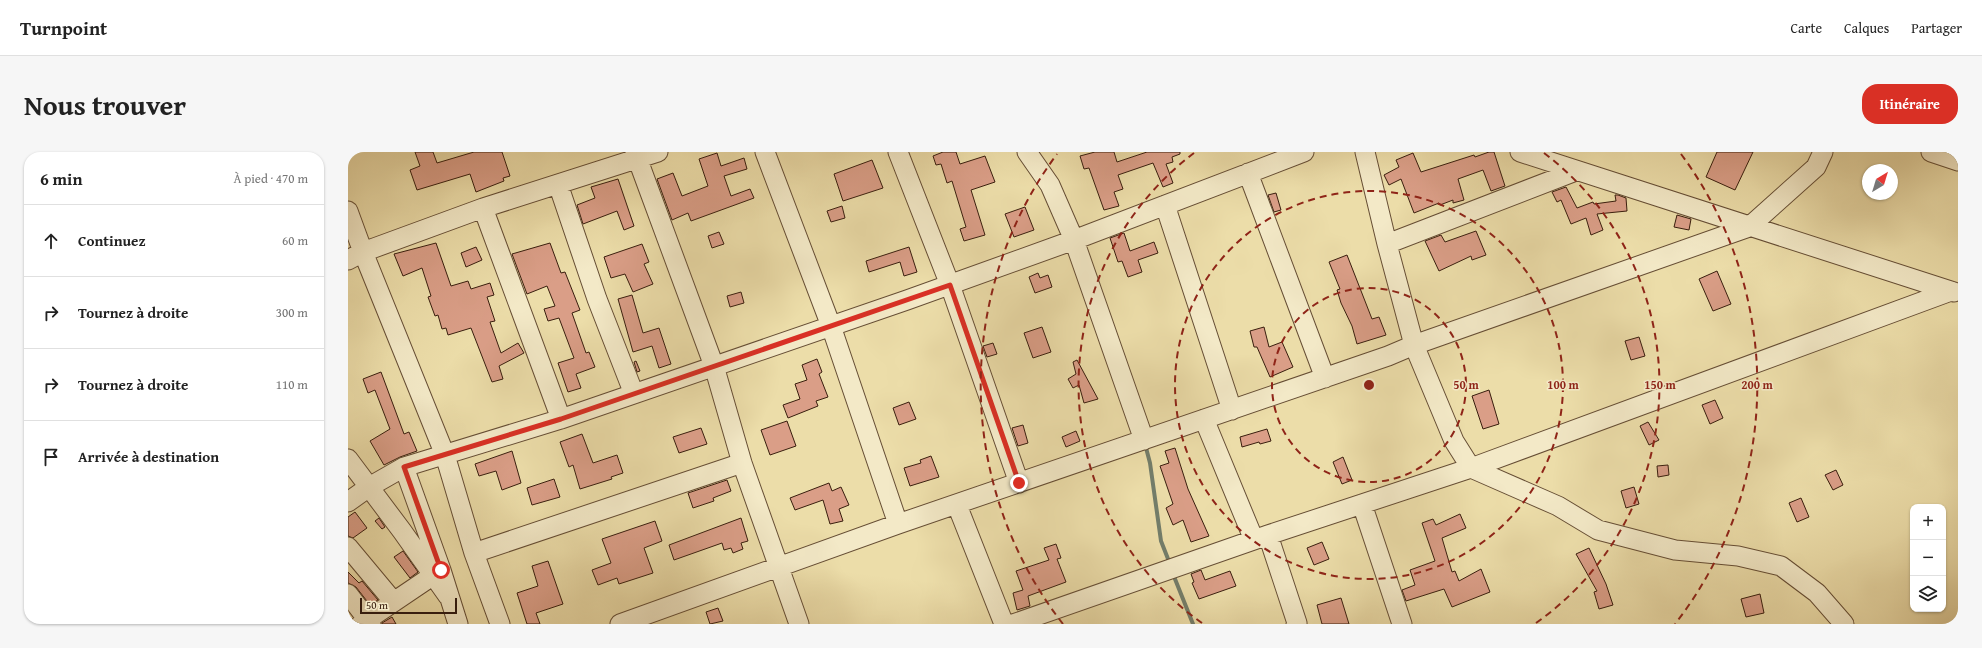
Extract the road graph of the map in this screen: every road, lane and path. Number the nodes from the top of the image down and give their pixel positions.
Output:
1 (658, 152) edge
2 (765, 152) edge
3 (898, 152) edge
4 (1027, 152) edge
5 (1304, 152) edge
6 (1366, 152) edge
7 (1520, 152) edge
8 (1823, 152) edge
9 (1936, 153) edge
10 (637, 155) edge
11 (1958, 161) edge
12 (1576, 171) junction
13 (1248, 173) junction
14 (558, 184) junction
15 (1165, 205) junction
16 (482, 208) junction
17 (348, 211) edge
18 (1749, 226) junction
19 (1074, 240) junction
20 (1387, 244) junction
21 (355, 256) edge
22 (950, 285) junction
23 (1955, 292) edge
24 (831, 326) junction
25 (1414, 345) junction
26 (714, 366) junction
27 (1325, 378) junction
28 (634, 394) junction
29 (1232, 410) junction
30 (561, 419) junction
31 (1204, 419) junction
32 (1144, 440) junction
33 (445, 455) junction
34 (348, 459) edge
35 (742, 462) junction
36 (404, 467) junction
37 (1471, 468) junction
38 (1019, 483) junction
39 (369, 486) junction
40 (348, 502) edge
41 (1362, 504) junction
42 (957, 505) junction
43 (898, 524) junction
44 (1261, 537) junction
45 (348, 547) edge
46 (474, 553) junction
47 (779, 567) junction
48 (437, 572) junction
49 (348, 594) edge
50 (393, 601) junction
51 (367, 623) edge
52 (458, 624) edge
53 (500, 624) edge
54 (620, 624) edge
55 (799, 624) edge
56 (1004, 624) edge
57 (1013, 624) edge
58 (1296, 624) edge
59 (1402, 624) edge
60 (1844, 624) edge

1 - 10 street
2 - 24 street
3 - 22 street
4 - 19 street
5 - 13 street
6 - 20 street
7 - 12 street
8 - 18 street
9 - 11 street
10 - 14 street
10 - 26 street
12 - 18 street
12 - 20 street
13 - 15 street
13 - 27 street
14 - 16 street
14 - 28 street
15 - 19 street
15 - 29 street
16 - 21 street
16 - 30 street
17 - 21 street
18 - 23 street
18 - 25 street
19 - 22 street
19 - 32 street
20 - 25 street
21 - 33 street
22 - 24 street
22 - 38 street
23 - 37 street
24 - 26 street
24 - 43 street
25 - 27 street
25 - 37 street
26 - 28 street
26 - 35 street
27 - 29 street
28 - 30 street
29 - 31 street
30 - 33 street
31 - 32 street
31 - 44 street
32 - 38 street
33 - 36 street
33 - 46 street
34 - 39 street
35 - 46 street
35 - 47 street
36 - 39 street
36 - 48 street
37 - 41 street
37 - 60 street
38 - 42 street
39 - 40 street
39 - 48 street
41 - 44 street
41 - 59 street
42 - 43 street
42 - 56 street
43 - 47 street
44 - 57 street
44 - 58 street
45 - 50 street
46 - 53 street
47 - 54 street
47 - 55 street
48 - 50 street
48 - 52 street
49 - 51 street
50 - 51 street

